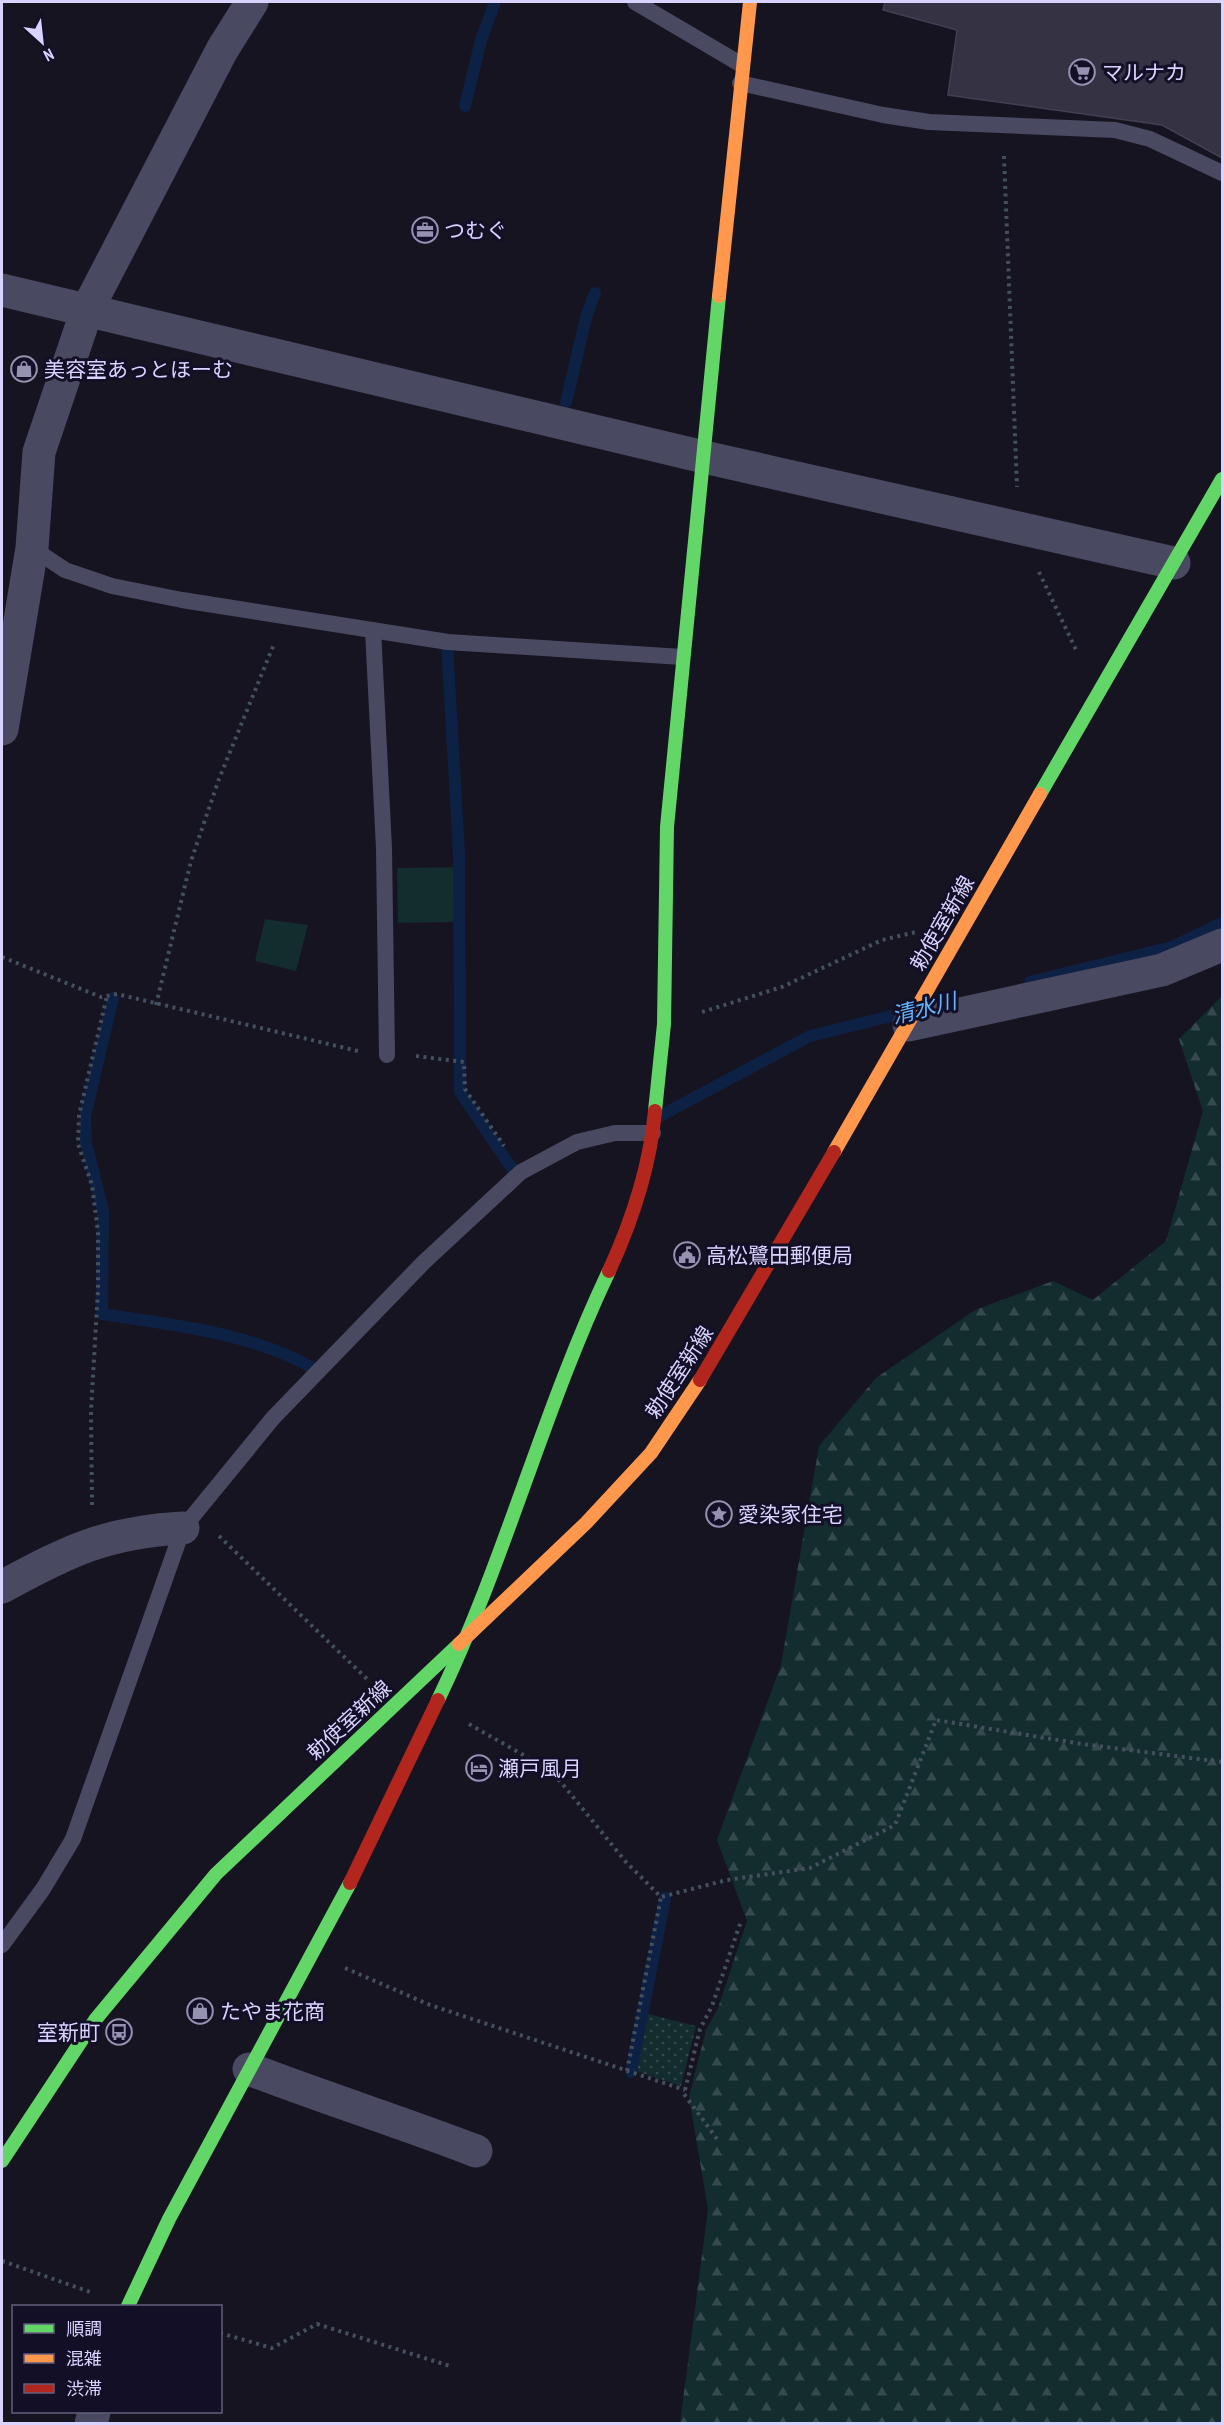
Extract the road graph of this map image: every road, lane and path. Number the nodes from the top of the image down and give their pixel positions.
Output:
1 (252, 2) edge
2 (635, 2) edge
3 (750, 2) edge
4 (742, 65) junction
5 (740, 83) junction
6 (1002, 125) junction
7 (1222, 173) edge
8 (2, 290) edge
9 (87, 310) junction
10 (704, 457) junction
11 (1222, 479) edge
12 (1022, 528) junction
13 (32, 548) junction
14 (1174, 562) junction
15 (289, 615) junction
16 (373, 630) junction
17 (682, 657) junction
18 (1107, 680) junction
19 (2, 729) edge
20 (958, 939) junction
21 (1222, 945) edge
22 (2, 957) edge
23 (107, 996) junction
24 (156, 1005) junction
25 (664, 1023) junction
26 (909, 1023) junction
27 (387, 1055) junction
28 (653, 1133) junction
29 (521, 1172) junction
30 (183, 1528) junction
31 (93, 1542) junction
32 (2, 1587) edge
33 (468, 1638) junction
34 (406, 1695) junction
35 (435, 1705) junction
36 (1222, 1762) edge
37 (661, 1897) junction
38 (741, 1921) dead end
39 (2, 1945) edge
40 (312, 1953) junction
41 (249, 2069) junction
42 (627, 2071) junction
43 (685, 2090) junction
44 (717, 2139) dead end
45 (476, 2151) dead end
46 (2, 2161) edge
47 (2, 2261) edge
48 (126, 2305) edge
49 (129, 2305) edge
50 (222, 2334) edge
51 (450, 2366) dead end

1 - 9 street
2 - 4 lane
3 - 4 street
4 - 5 street
5 - 6 lane
5 - 10 street
6 - 7 lane
6 - 12 path
8 - 9 street
9 - 10 street
9 - 13 street
10 - 12 street
10 - 17 street
11 - 14 street, 勅使室新線
12 - 14 street
12 - 18 path
13 - 15 lane
13 - 19 street
14 - 18 street, 勅使室新線
15 - 16 lane
15 - 24 path
16 - 17 lane
16 - 27 lane
17 - 25 street
18 - 20 street, 勅使室新線
20 - 25 path
20 - 26 street, 勅使室新線
21 - 26 street
22 - 23 path
23 - 24 path
23 - 31 path
24 - 27 path
25 - 28 street
26 - 33 street, 勅使室新線
27 - 29 path
28 - 29 lane
28 - 33 street
29 - 30 lane
30 - 31 street
30 - 34 path
30 - 39 lane
31 - 32 street
33 - 34 street, 勅使室新線
33 - 35 street
34 - 46 street, 勅使室新線
35 - 37 path
35 - 40 street
36 - 37 path
37 - 42 path
38 - 43 path
40 - 41 street
40 - 42 path
41 - 45 street
41 - 49 street
42 - 43 path
43 - 44 path
47 - 48 path
50 - 51 path

